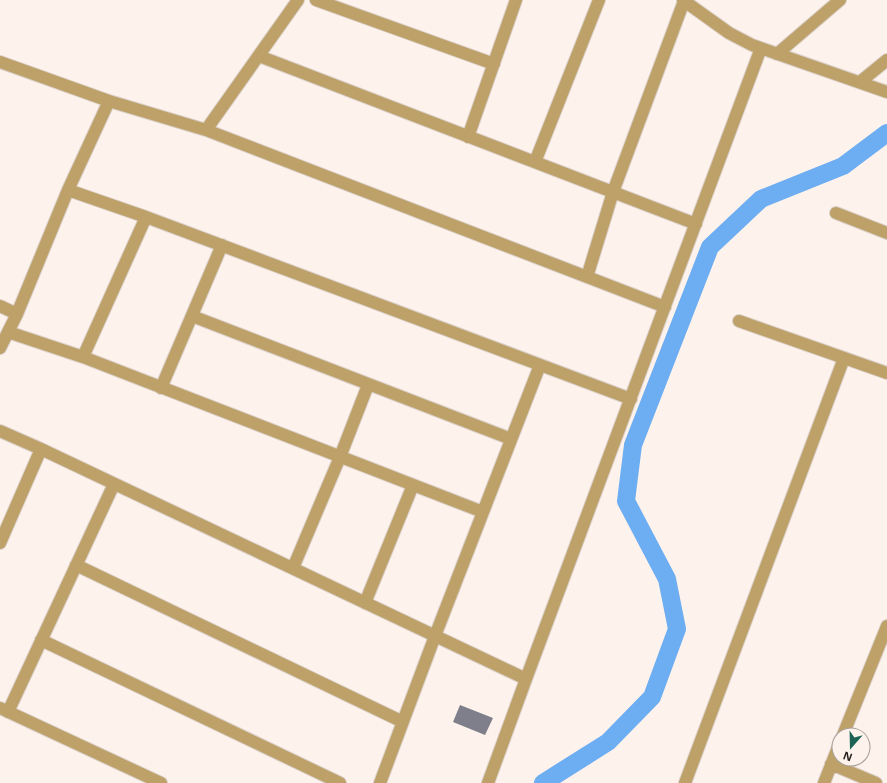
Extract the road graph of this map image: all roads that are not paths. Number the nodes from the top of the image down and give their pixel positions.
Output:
1 (298, 0) edge
2 (316, 0) edge
3 (516, 0) edge
4 (599, 0) edge
5 (684, 1) edge
6 (832, 2) edge
7 (761, 48) junction
8 (777, 54) junction
9 (259, 56) junction
10 (887, 60) edge
11 (0, 62) edge
12 (494, 64) junction
13 (860, 82) junction
14 (887, 92) edge
15 (109, 102) junction
16 (206, 130) junction
17 (468, 137) junction
18 (535, 162) junction
19 (68, 190) junction
20 (613, 192) junction
21 (836, 212) dead end
22 (146, 217) junction
23 (696, 224) junction
24 (887, 233) edge
25 (222, 246) junction
26 (587, 277) junction
27 (0, 306) edge
28 (665, 307) junction
29 (17, 314) junction
30 (192, 316) junction
31 (739, 321) dead end
32 (8, 332) junction
33 (0, 348) edge
34 (83, 357) junction
35 (844, 358) junction
36 (540, 365) junction
37 (887, 373) edge
38 (368, 385) junction
39 (161, 388) junction
40 (630, 399) junction
41 (0, 431) edge
42 (511, 439) junction
43 (41, 449) junction
44 (340, 457) junction
45 (114, 484) junction
46 (413, 485) junction
47 (483, 512) junction
48 (0, 543) edge
49 (76, 565) junction
50 (293, 568) junction
51 (365, 602) junction
52 (887, 626) edge
53 (435, 636) junction
54 (41, 640) junction
55 (883, 647) edge
56 (526, 679) junction
57 (4, 710) edge
58 (403, 722) junction
59 (847, 727) edge
60 (831, 764) edge
61 (838, 767) edge
62 (161, 783) edge
63 (340, 783) edge
64 (380, 783) edge
65 (488, 783) edge
66 (685, 783) edge
67 (824, 783) edge
68 (876, 783) edge

1 - 9 street
2 - 12 street
3 - 12 street
4 - 18 street
5 - 7 street
5 - 20 street
6 - 8 street
7 - 8 street
7 - 23 street
8 - 13 street
9 - 16 street
9 - 17 street
10 - 13 street
11 - 15 street
12 - 17 street
13 - 14 street
15 - 16 street
15 - 19 street
16 - 26 street
17 - 18 street
18 - 20 street
19 - 22 street
19 - 29 street
20 - 23 street
20 - 26 street
21 - 24 street
22 - 25 street
22 - 34 street
23 - 28 street
25 - 30 street
25 - 36 street
26 - 28 street
27 - 29 street
28 - 40 street
29 - 32 street
30 - 38 street
30 - 39 street
31 - 35 street
32 - 33 street
32 - 34 street
34 - 39 street
35 - 37 street
35 - 66 street
36 - 40 street
36 - 42 street
38 - 42 street
38 - 44 street
39 - 44 street
40 - 56 street
41 - 43 street
42 - 47 street
43 - 45 street
43 - 48 street
44 - 46 street
44 - 50 street
45 - 49 street
45 - 50 street
46 - 47 street
46 - 51 street
47 - 53 street
49 - 54 street
49 - 58 street
50 - 51 street
51 - 53 street
52 - 55 street
53 - 56 street
53 - 58 street
54 - 57 street
54 - 63 street
55 - 59 street
56 - 65 street
57 - 62 street
58 - 64 street
60 - 67 street
61 - 68 street

